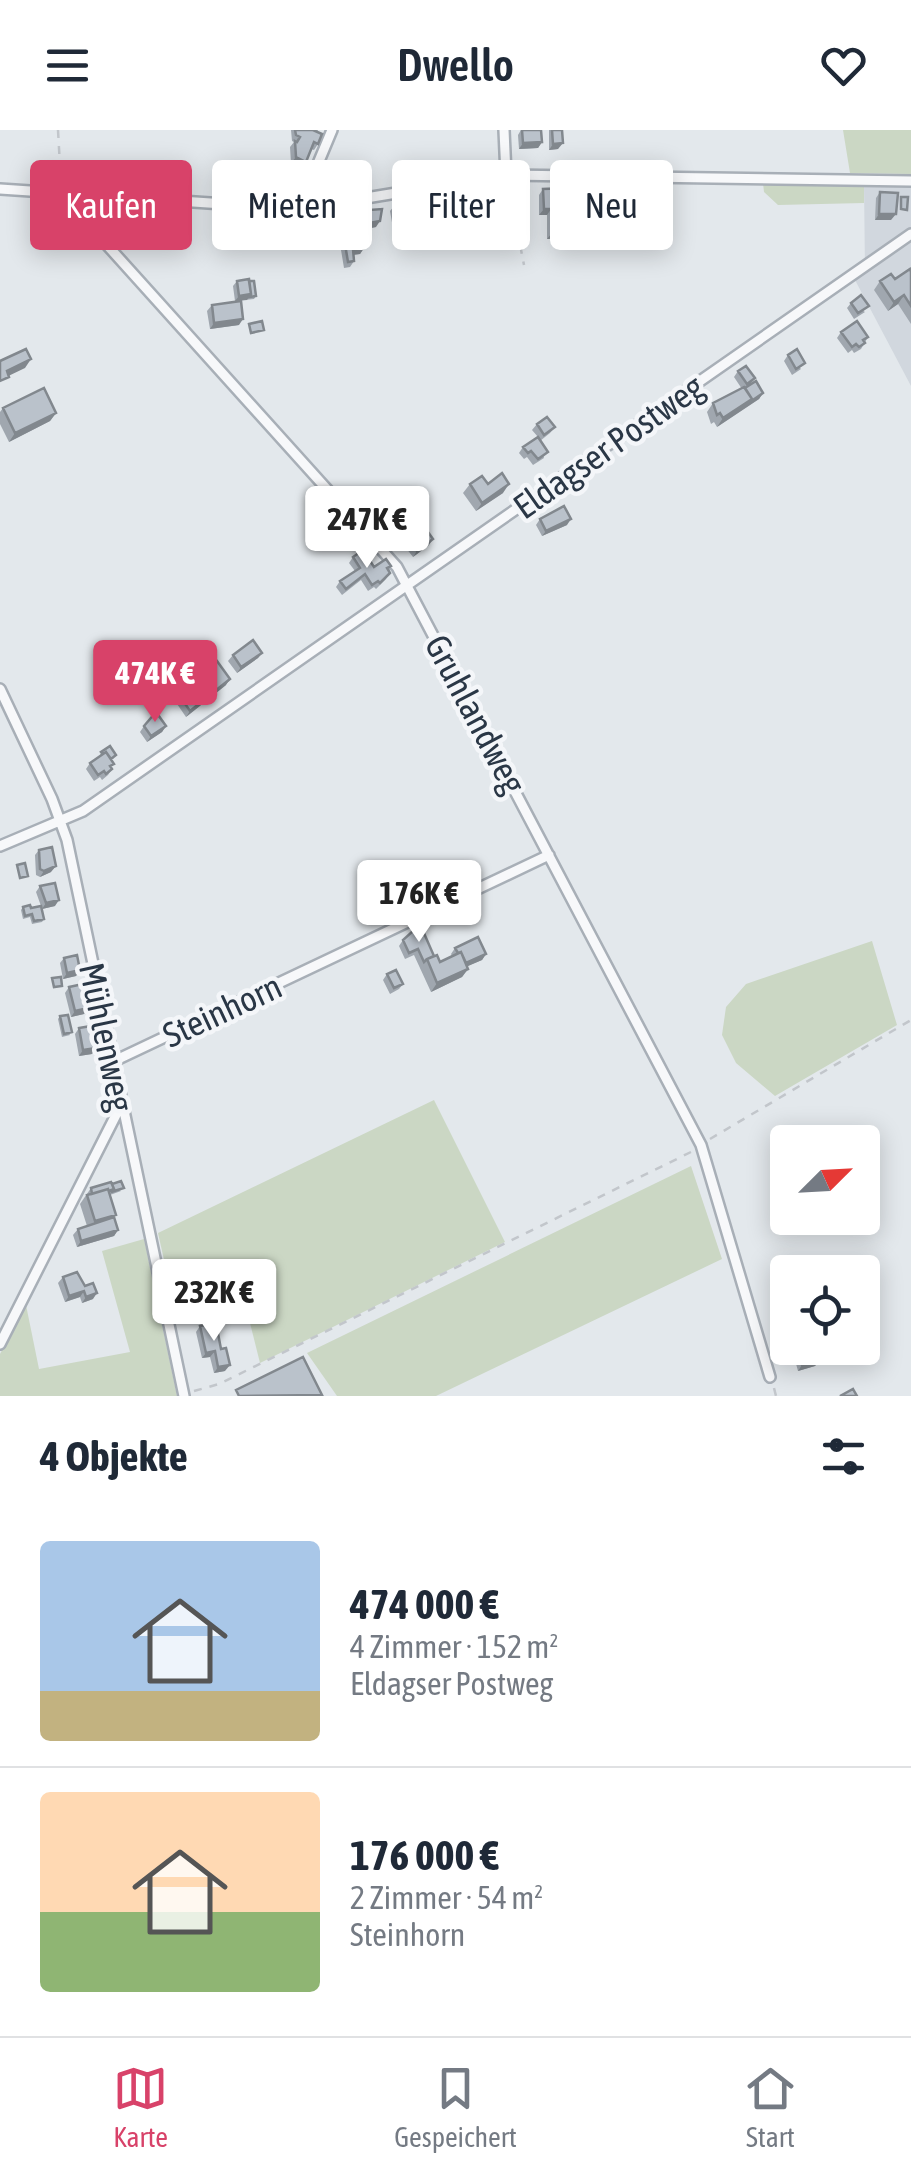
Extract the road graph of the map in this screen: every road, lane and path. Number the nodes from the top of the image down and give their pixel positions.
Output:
1 (58, 130) edge
2 (332, 130) edge
3 (504, 130) edge
4 (60, 160) edge
5 (319, 160) edge
6 (505, 160) edge
7 (530, 175) edge
8 (911, 181) edge
9 (0, 189) edge
10 (30, 192) edge
11 (911, 234) edge
12 (112, 250) edge
13 (521, 250) edge
14 (524, 265) dead end
15 (408, 586) junction
16 (0, 689) edge
17 (61, 822) junction
18 (0, 846) edge
19 (549, 855) junction
20 (911, 1020) edge
21 (112, 1062) junction
22 (121, 1105) junction
23 (700, 1145) junction
24 (0, 1344) edge
25 (770, 1377) dead end
26 (183, 1395) edge

1 - 4 path
2 - 5 street
3 - 6 street
7 - 8 street
9 - 10 street
11 - 15 street, Eldagser Postweg
12 - 15 street, Gruhlandweg
13 - 14 path
15 - 17 street, Eldagser Postweg
15 - 19 street, Gruhlandweg
16 - 17 street, Mühlenweg
17 - 18 street, Eldagser Postweg
17 - 21 street, Mühlenweg
19 - 21 street, Steinhorn
19 - 23 street, Gruhlandweg
20 - 23 path
21 - 22 street, Mühlenweg
22 - 24 street
22 - 26 street, Mühlenweg
23 - 25 street, Gruhlandweg
23 - 26 path

